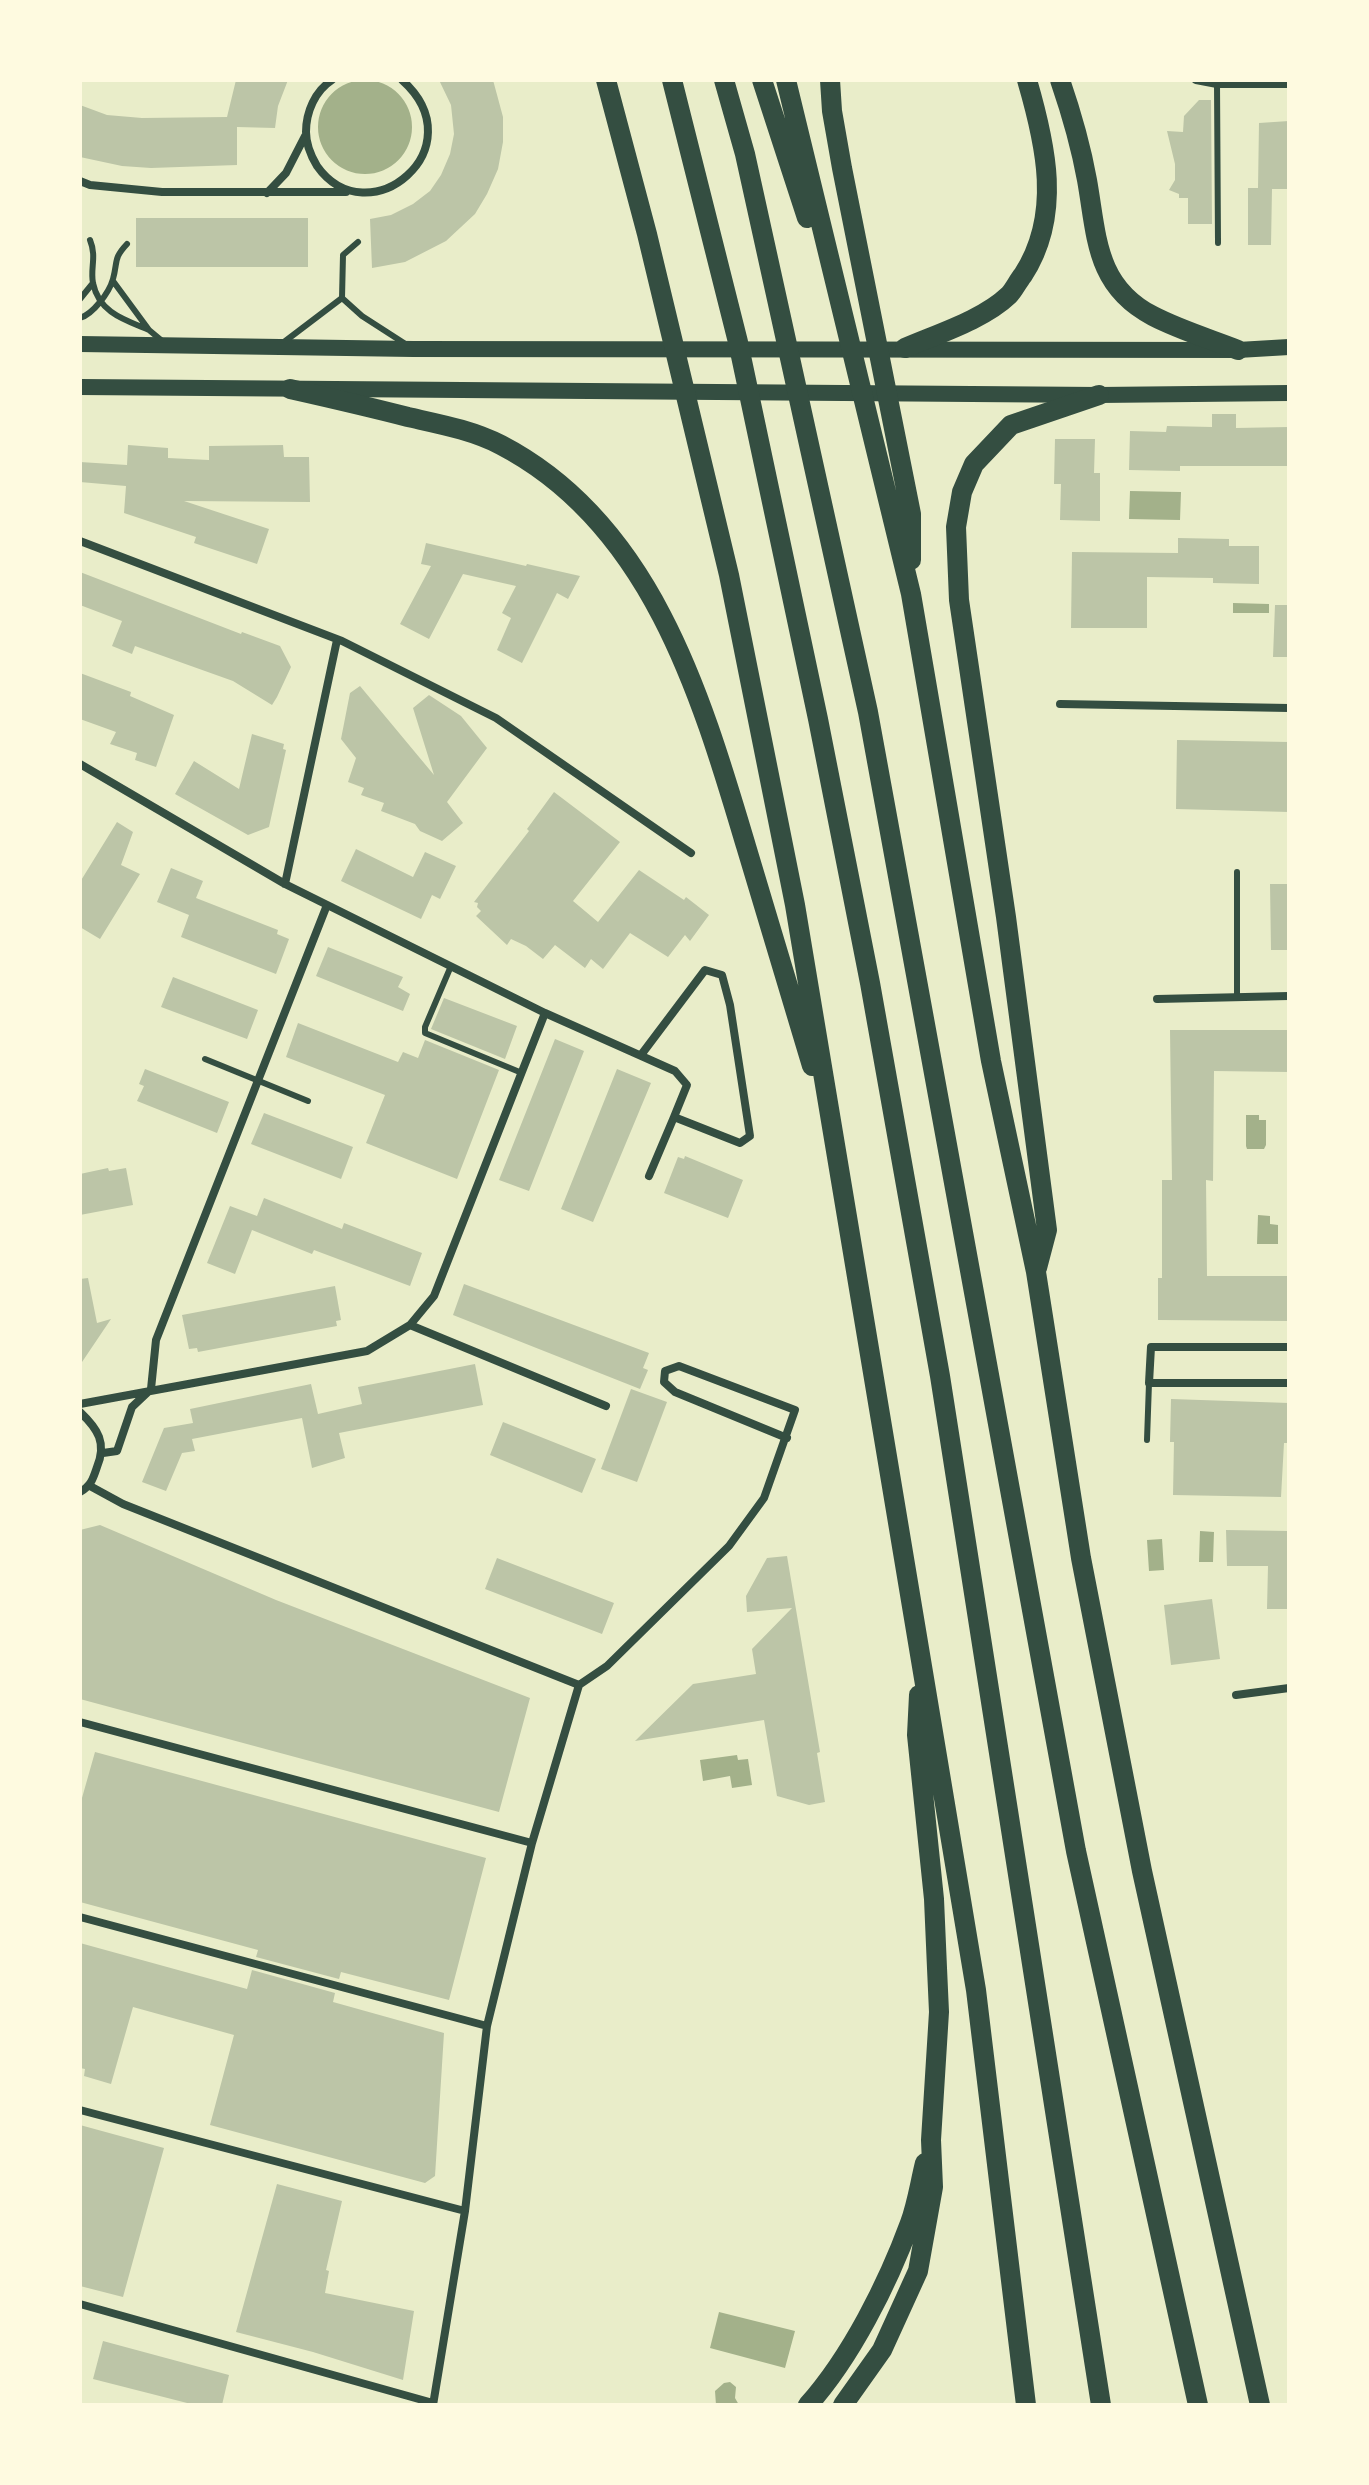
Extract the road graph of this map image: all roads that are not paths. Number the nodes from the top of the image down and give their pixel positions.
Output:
1 (332, 80) edge
2 (402, 80) edge
3 (606, 80) edge
4 (672, 80) edge
5 (724, 80) edge
6 (762, 80) edge
7 (786, 80) edge
8 (830, 80) edge
9 (1027, 80) edge
10 (1060, 80) edge
11 (1196, 80) edge
12 (1217, 84) junction
13 (1289, 84) edge
14 (305, 136) junction
15 (80, 181) edge
16 (361, 192) junction
17 (266, 193) junction
18 (90, 240) dead end
19 (358, 242) dead end
20 (1218, 243) dead end
21 (127, 244) dead end
22 (113, 281) junction
23 (93, 283) junction
24 (342, 298) junction
25 (80, 299) edge
26 (100, 300) junction
27 (80, 318) edge
28 (149, 330) junction
29 (80, 344) edge
30 (166, 345) junction
31 (277, 347) junction
32 (1289, 347) edge
33 (905, 348) junction
34 (413, 349) junction
35 (1238, 350) junction
36 (859, 374) junction
37 (80, 387) edge
38 (290, 389) junction
39 (1289, 393) edge
40 (1099, 395) junction
41 (80, 541) edge
42 (911, 594) junction
43 (338, 640) junction
44 (1060, 704) dead end
45 (1289, 708) edge
46 (80, 764) edge
47 (691, 853) dead end
48 (1237, 872) dead end
49 (285, 884) junction
50 (327, 905) junction
51 (451, 966) junction
52 (1237, 996) junction
53 (1289, 996) edge
54 (1157, 999) dead end
55 (545, 1013) junction
56 (641, 1055) junction
57 (205, 1059) dead end
58 (522, 1073) junction
59 (259, 1082) junction
60 (308, 1101) dead end
61 (674, 1117) junction
62 (838, 1152) junction
63 (649, 1176) dead end
64 (1036, 1272) junction
65 (410, 1325) junction
66 (1289, 1347) edge
67 (1149, 1383) junction
68 (1289, 1383) edge
69 (151, 1389) junction
70 (80, 1404) edge
71 (606, 1406) dead end
72 (80, 1412) edge
73 (787, 1438) junction
74 (1147, 1440) dead end
75 (103, 1453) junction
76 (90, 1486) junction
77 (80, 1492) edge
78 (921, 1655) junction
79 (579, 1685) junction
80 (1289, 1688) edge
81 (1236, 1695) dead end
82 (80, 1722) edge
83 (532, 1843) junction
84 (80, 1917) edge
85 (487, 2026) junction
86 (80, 2110) edge
87 (931, 2140) junction
88 (465, 2211) junction
89 (80, 2304) edge
90 (433, 2404) edge
91 (808, 2405) edge
92 (843, 2405) edge
93 (1028, 2405) edge
94 (1101, 2405) edge
95 (1198, 2405) edge
96 (1260, 2405) edge

1 - 14 street
2 - 16 street
3 - 62 highway
4 - 94 highway
5 - 95 highway
6 - 36 highway
7 - 36 highway
8 - 42 highway
9 - 33 highway
10 - 35 highway
11 - 12 street
12 - 13 street
12 - 20 lane
14 - 16 street
14 - 17 street
15 - 17 street
16 - 17 street
18 - 23 lane
19 - 24 lane
21 - 22 lane
22 - 26 lane
22 - 28 lane
23 - 25 lane
23 - 26 lane
24 - 31 lane
24 - 34 lane
26 - 27 lane
26 - 28 lane
28 - 30 lane
29 - 30 main road
30 - 31 main road
31 - 34 main road
32 - 35 main road
33 - 34 main road
33 - 35 main road
36 - 42 highway
37 - 38 main road
38 - 40 main road
38 - 62 highway
39 - 40 main road
40 - 64 highway
41 - 43 street
42 - 64 highway
43 - 47 street
43 - 49 street
44 - 45 street
46 - 49 street
48 - 52 lane
49 - 50 street
50 - 51 street
50 - 59 street
51 - 55 street
51 - 58 lane
52 - 53 street
52 - 54 street
55 - 56 street
55 - 58 street
56 - 61 street
56 - 61 street
57 - 59 lane
58 - 65 street
59 - 60 lane
59 - 69 street
61 - 63 street
62 - 78 highway
64 - 96 highway
65 - 69 street
65 - 71 street
66 - 67 street
67 - 68 street
67 - 74 lane
69 - 70 street
69 - 75 street
72 - 75 street
73 - 73 street
73 - 79 street
75 - 76 street
76 - 77 street
76 - 79 street
78 - 87 highway
78 - 93 highway
79 - 83 street
80 - 81 street
82 - 83 street
83 - 85 street
84 - 85 street
85 - 88 street
86 - 88 street
87 - 91 highway
87 - 92 highway
88 - 90 street
89 - 90 street

